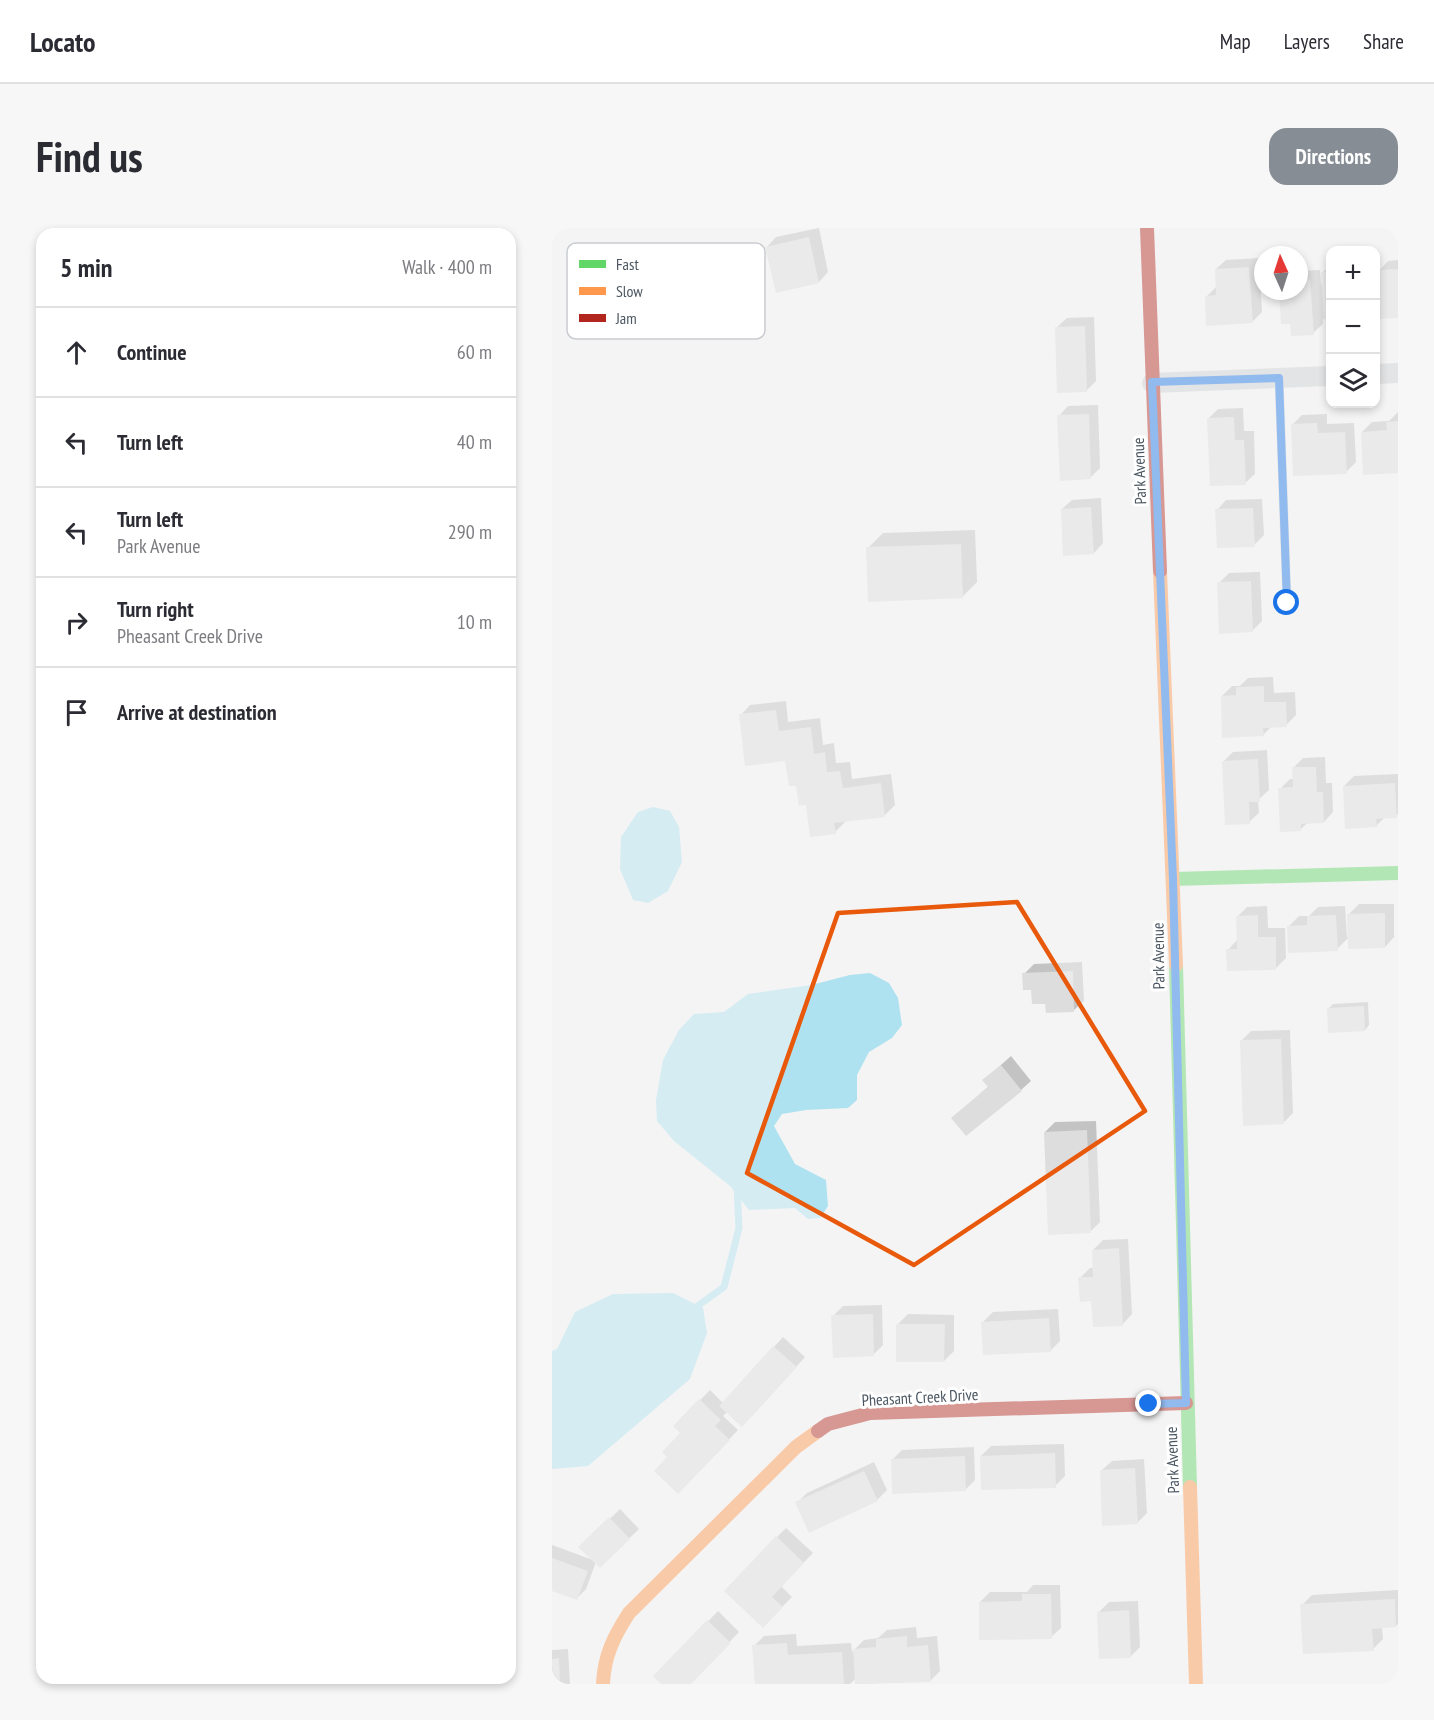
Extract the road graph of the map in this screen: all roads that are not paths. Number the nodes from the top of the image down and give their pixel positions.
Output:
1 (1147, 228) edge
2 (1398, 373) edge
3 (1380, 374) edge
4 (1326, 376) edge
5 (1279, 378) junction
6 (1152, 382) junction
7 (1287, 603) dead end
8 (1398, 873) edge
9 (1173, 879) junction
10 (1186, 1403) junction
11 (603, 1684) edge
12 (1196, 1684) edge

1 - 6 street, Park Avenue
2 - 3 street
4 - 5 street
5 - 6 street
5 - 7 lane
6 - 9 street, Park Avenue
8 - 9 street
9 - 10 street, Park Avenue
10 - 11 street, Pheasant Creek Drive
10 - 12 street, Park Avenue

